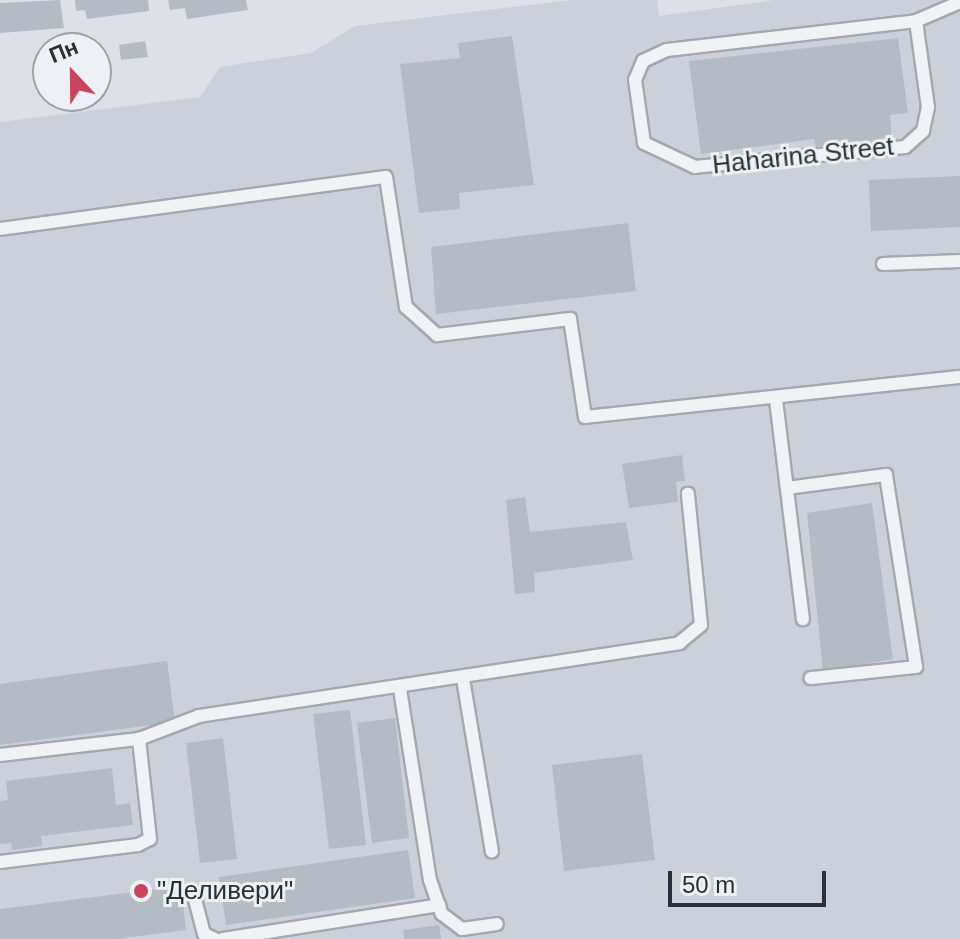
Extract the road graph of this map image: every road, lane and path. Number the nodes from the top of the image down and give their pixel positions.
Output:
1 (960, 2) edge
2 (916, 21) junction
3 (0, 229) edge
4 (960, 261) edge
5 (883, 264) dead end
6 (960, 377) edge
7 (776, 400) junction
8 (787, 488) junction
9 (688, 494) dead end
10 (803, 619) dead end
11 (811, 678) dead end
12 (463, 679) junction
13 (400, 689) junction
14 (139, 739) junction
15 (0, 755) edge
16 (492, 852) dead end
17 (0, 862) edge
18 (193, 892) dead end
19 (439, 905) junction
20 (497, 924) dead end
21 (215, 939) edge
22 (223, 939) edge

1 - 2 lane, Haharina Street
2 - 2 lane, Haharina Street
3 - 7 lane
4 - 5 lane
6 - 7 lane
7 - 8 lane
8 - 10 lane
8 - 11 lane
9 - 12 lane
12 - 13 lane
12 - 16 lane
13 - 14 lane
13 - 19 lane
14 - 15 lane
14 - 17 lane
18 - 21 lane
19 - 20 lane
19 - 22 lane

